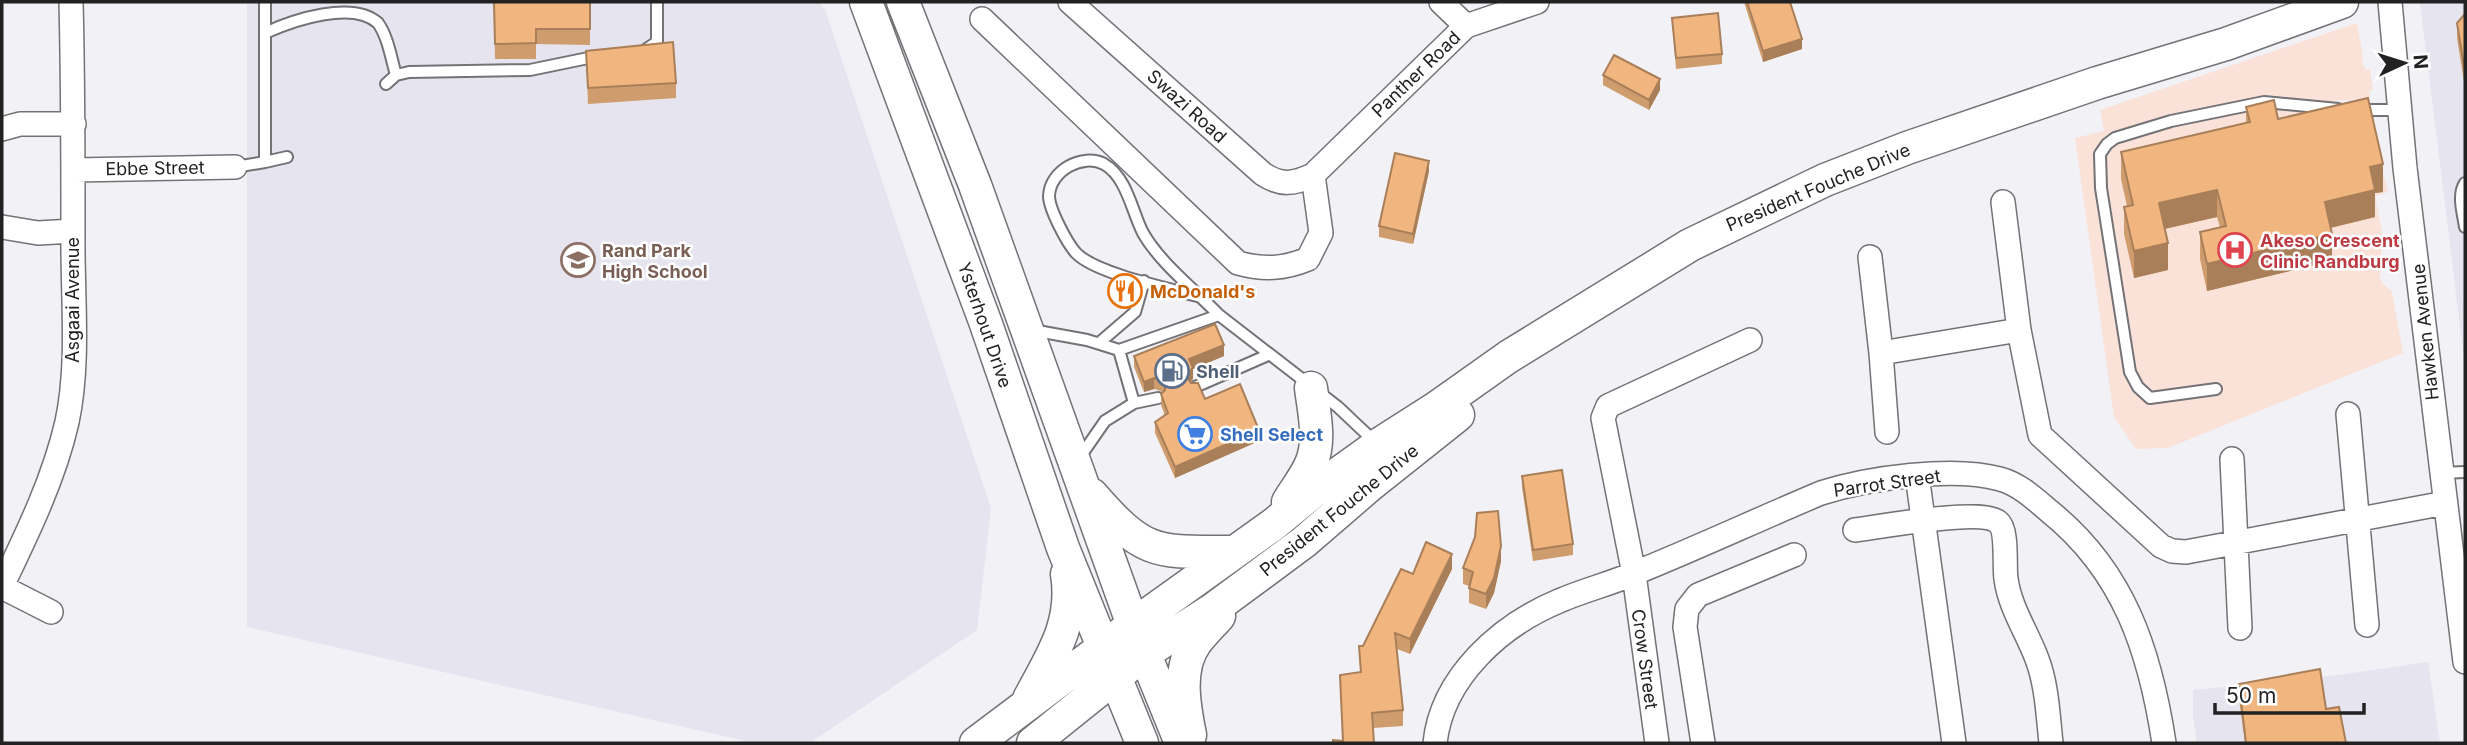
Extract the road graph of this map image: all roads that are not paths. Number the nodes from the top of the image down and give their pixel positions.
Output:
1 (71, 2) edge
2 (265, 2) edge
3 (657, 2) edge
4 (866, 2) edge
5 (903, 2) edge
6 (1070, 2) edge
7 (1441, 2) edge
8 (1537, 2) edge
9 (2289, 2) edge
10 (2342, 2) edge
11 (2390, 2) edge
12 (982, 19) dead end
13 (1466, 26) junction
14 (265, 33) junction
15 (636, 52) edge
16 (609, 55) edge
17 (396, 75) junction
18 (2097, 83) junction
19 (386, 84) dead end
20 (2399, 110) junction
21 (74, 124) junction
22 (2, 129) edge
23 (287, 157) dead end
24 (265, 163) junction
25 (235, 167) joint
26 (75, 170) junction
27 (1313, 175) junction
28 (2465, 183) edge
29 (2003, 202) dead end
30 (2465, 226) edge
31 (2, 227) edge
32 (73, 231) junction
33 (1870, 257) dead end
34 (1144, 281) junction
35 (1201, 297) junction
36 (1219, 315) junction
37 (1026, 328) junction
38 (2019, 330) junction
39 (1750, 340) dead end
40 (1099, 343) junction
41 (1119, 350) junction
42 (1881, 353) junction
43 (1268, 355) junction
44 (1195, 387) edge
45 (1311, 388) junction
46 (2216, 389) dead end
47 (1158, 398) edge
48 (1134, 403) junction
49 (2348, 414) dead end
50 (1887, 432) dead end
51 (1386, 455) junction
52 (2232, 459) dead end
53 (1077, 472) junction
54 (2465, 472) edge
55 (2441, 473) junction
56 (1917, 475) junction
57 (2445, 503) junction
58 (1923, 519) junction
59 (2358, 520) junction
60 (1274, 524) junction
61 (1855, 530) dead end
62 (2235, 543) junction
63 (10, 546) edge
64 (1063, 548) junction
65 (1233, 552) junction
66 (1794, 555) dead end
67 (1634, 574) junction
68 (1250, 581) junction
69 (2, 586) edge
70 (51, 612) dead end
71 (2367, 625) dead end
72 (2240, 628) dead end
73 (1139, 639) junction
74 (1102, 649) junction
75 (2465, 662) edge
76 (1115, 678) junction
77 (1025, 707) junction
78 (976, 743) edge
79 (1033, 743) edge
80 (1142, 743) edge
81 (1181, 743) edge
82 (1192, 743) edge
83 (1435, 743) edge
84 (1657, 743) edge
85 (1703, 743) edge
86 (1954, 743) edge
87 (2051, 743) edge
88 (2164, 743) edge

1 - 21 street, Asgaai Avenue
2 - 14 lane
3 - 15 lane
4 - 64 street, Ysterhout Drive
5 - 37 street, Ysterhout Drive
6 - 27 street, Swazi Road
7 - 13 street
8 - 13 street, Panther Road
9 - 18 street, President Fouche Drive
10 - 18 street, President Fouche Drive
11 - 20 street, Hawken Avenue
12 - 27 street
13 - 27 street, Panther Road
14 - 17 lane
14 - 24 lane
16 - 17 lane
17 - 19 lane
18 - 51 street, President Fouche Drive
20 - 46 lane
20 - 55 street, Hawken Avenue
21 - 22 street
21 - 26 street, Asgaai Avenue
23 - 24 lane
24 - 25 lane
25 - 26 street, Ebbe Street
26 - 32 street, Asgaai Avenue
28 - 30 lane
29 - 38 street
31 - 32 street
32 - 63 street, Asgaai Avenue
33 - 42 street
34 - 35 lane
34 - 35 lane
34 - 40 lane
35 - 36 lane
36 - 41 lane
36 - 43 lane
37 - 40 lane
37 - 53 street, Ysterhout Drive
38 - 42 street
38 - 62 street
39 - 67 street, Crow Street
40 - 41 lane
41 - 48 lane
42 - 50 street
43 - 44 lane
43 - 45 lane
45 - 51 lane
45 - 60 street
47 - 48 lane
48 - 53 lane
49 - 59 street
51 - 60 street, President Fouche Drive
51 - 68 street, President Fouche Drive
52 - 62 street
53 - 65 street
53 - 73 street, Ysterhout Drive
54 - 55 lane
55 - 57 street, Hawken Avenue
56 - 58 street
56 - 67 street, Parrot Street
56 - 88 street, Parrot Street
57 - 59 street
57 - 75 street, Hawken Avenue
58 - 61 street
58 - 86 street
58 - 87 street
59 - 62 street
59 - 71 street
60 - 65 street, President Fouche Drive
62 - 72 street
63 - 69 street, Asgaai Avenue
64 - 74 street, Ysterhout Drive
64 - 77 street
65 - 73 street, President Fouche Drive
66 - 85 street
67 - 83 street, Parrot Street
67 - 84 street, Crow Street
68 - 73 street, President Fouche Drive
68 - 82 street
69 - 70 street
73 - 74 street
73 - 76 street
73 - 81 street, Ysterhout Drive
74 - 76 street, Ysterhout Drive
74 - 77 street
76 - 79 street
76 - 80 street, Ysterhout Drive
77 - 78 street

